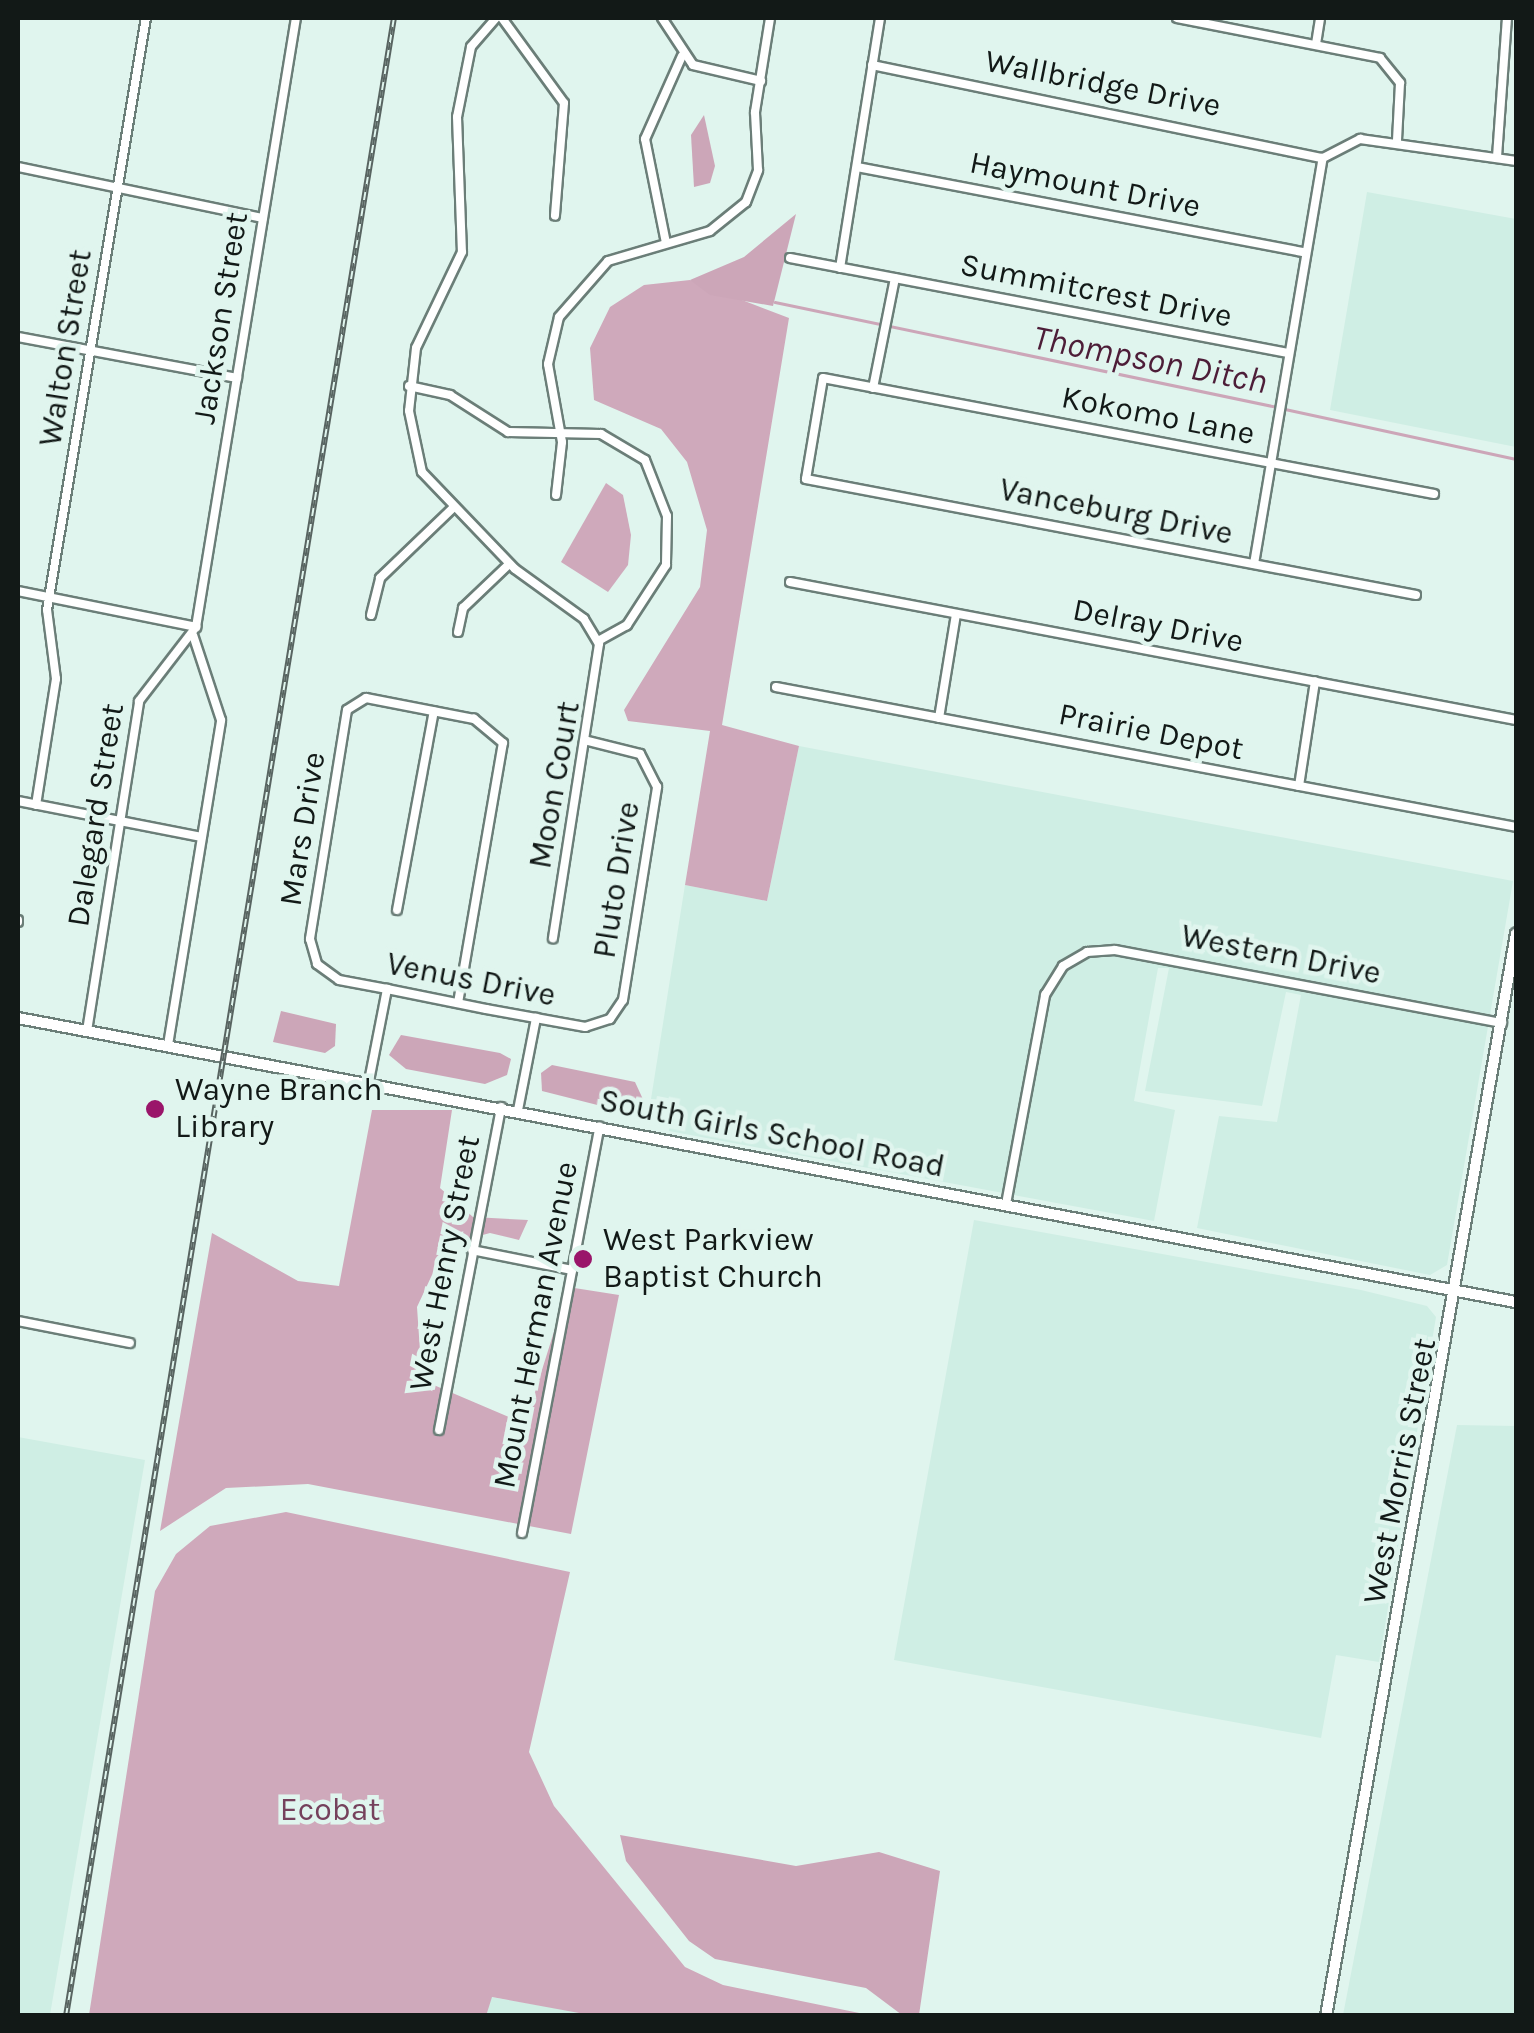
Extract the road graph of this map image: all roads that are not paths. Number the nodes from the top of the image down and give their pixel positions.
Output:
1 (146, 18) edge
2 (296, 18) edge
3 (499, 18) edge
4 (662, 18) edge
5 (770, 18) edge
6 (880, 18) edge
7 (1176, 18) edge
8 (1320, 18) edge
9 (1506, 18) edge
10 (1316, 44) junction
11 (682, 56) junction
12 (872, 65) junction
13 (761, 81) junction
14 (1398, 141) junction
15 (1323, 158) junction
16 (1497, 158) junction
17 (1516, 161) edge
18 (18, 167) edge
19 (856, 167) junction
20 (118, 188) junction
21 (556, 216) dead end
22 (263, 218) junction
23 (666, 243) junction
24 (1304, 252) junction
25 (790, 258) dead end
26 (840, 268) junction
27 (895, 278) junction
28 (18, 337) edge
29 (92, 351) junction
30 (1288, 353) junction
31 (236, 378) junction
32 (409, 386) junction
33 (874, 388) junction
34 (561, 433) junction
35 (1270, 463) junction
36 (806, 479) joint
37 (1434, 494) dead end
38 (556, 495) dead end
39 (454, 507) junction
40 (509, 564) junction
41 (1254, 564) junction
42 (790, 582) dead end
43 (18, 592) edge
44 (1416, 595) dead end
45 (50, 598) junction
46 (956, 614) junction
47 (371, 615) dead end
48 (194, 631) junction
49 (458, 632) dead end
50 (598, 641) junction
51 (1315, 682) junction
52 (776, 686) dead end
53 (434, 711) junction
54 (939, 718) junction
55 (1516, 720) edge
56 (588, 741) junction
57 (1299, 786) junction
58 (18, 801) edge
59 (36, 805) junction
60 (120, 821) junction
61 (1516, 827) edge
62 (202, 837) junction
63 (397, 910) dead end
64 (1516, 934) edge
65 (553, 938) dead end
66 (317, 964) joint
67 (387, 990) junction
68 (458, 1003) junction
69 (618, 1010) joint
70 (18, 1018) edge
71 (536, 1018) junction
72 (1502, 1023) junction
73 (87, 1031) junction
74 (168, 1046) junction
75 (369, 1081) junction
76 (501, 1107) junction
77 (518, 1110) junction
78 (600, 1126) junction
79 (1006, 1204) junction
80 (472, 1250) junction
81 (572, 1270) junction
82 (1459, 1292) junction
83 (1516, 1302) edge
84 (18, 1321) edge
85 (130, 1343) dead end
86 (439, 1430) dead end
87 (522, 1533) dead end
88 (1326, 2016) edge

1 - 20 street, Walton Street
2 - 22 street, Jackson Street
3 - 21 street
3 - 32 street
4 - 11 street
5 - 13 street
6 - 12 street
7 - 10 street
8 - 10 street
9 - 16 street
10 - 14 street
11 - 13 street
11 - 23 street
12 - 15 street, Wallbridge Drive
12 - 19 street
13 - 23 street
14 - 15 street
14 - 16 street
15 - 24 street
16 - 17 street
18 - 20 street
19 - 24 street, Haymount Drive
19 - 26 street
20 - 22 street
20 - 29 street, Walton Street
22 - 31 street, Jackson Street
23 - 34 street
24 - 30 street
25 - 26 street, Summitcrest Drive
26 - 27 street, Summitcrest Drive
27 - 30 street, Summitcrest Drive
27 - 33 street
28 - 29 street
29 - 31 street
29 - 45 street, Walton Street
30 - 35 street
31 - 48 street, Jackson Street
32 - 34 street
32 - 39 street
33 - 35 street, Kokomo Lane
33 - 36 street, Kokomo Lane
34 - 38 street
34 - 50 street
35 - 37 street, Kokomo Lane
35 - 41 street
36 - 41 street, Vanceburg Drive
39 - 40 street
39 - 47 street
40 - 49 street
40 - 50 street
41 - 44 street, Vanceburg Drive
42 - 46 street, Delray Drive
43 - 45 street
45 - 48 street
45 - 59 street, Walton Street
46 - 51 street, Delray Drive
46 - 54 street
48 - 60 street, Dalegard Street
48 - 62 street
50 - 56 street, Moon Court
51 - 55 street, Delray Drive
51 - 57 street
52 - 54 street, Prairie Depot
53 - 63 street
53 - 66 street, Mars Drive
53 - 68 street
54 - 57 street, Prairie Depot
56 - 65 street, Moon Court
56 - 69 street, Pluto Drive
57 - 61 street, Prairie Depot
58 - 59 street
59 - 60 street
60 - 62 street
60 - 73 street, Dalegard Street
62 - 74 street
64 - 72 main road, West Morris Street
66 - 67 street, Venus Drive
67 - 68 street, Venus Drive
67 - 75 street
68 - 71 street, Venus Drive
69 - 71 street, Venus Drive
70 - 73 main road, South Girls School Road
71 - 77 street
72 - 79 street, Western Drive
72 - 82 main road, West Morris Street
73 - 74 main road, South Girls School Road
74 - 75 main road, South Girls School Road
75 - 76 main road, South Girls School Road
76 - 77 main road, South Girls School Road
76 - 80 street, West Henry Street
77 - 78 main road, South Girls School Road
78 - 79 main road, South Girls School Road
78 - 81 street, Mount Herman Avenue
79 - 82 main road, South Girls School Road
80 - 81 street
80 - 86 street, West Henry Street
81 - 87 street, Mount Herman Avenue
82 - 83 main road, South Girls School Road
82 - 88 main road, West Morris Street
84 - 85 street

